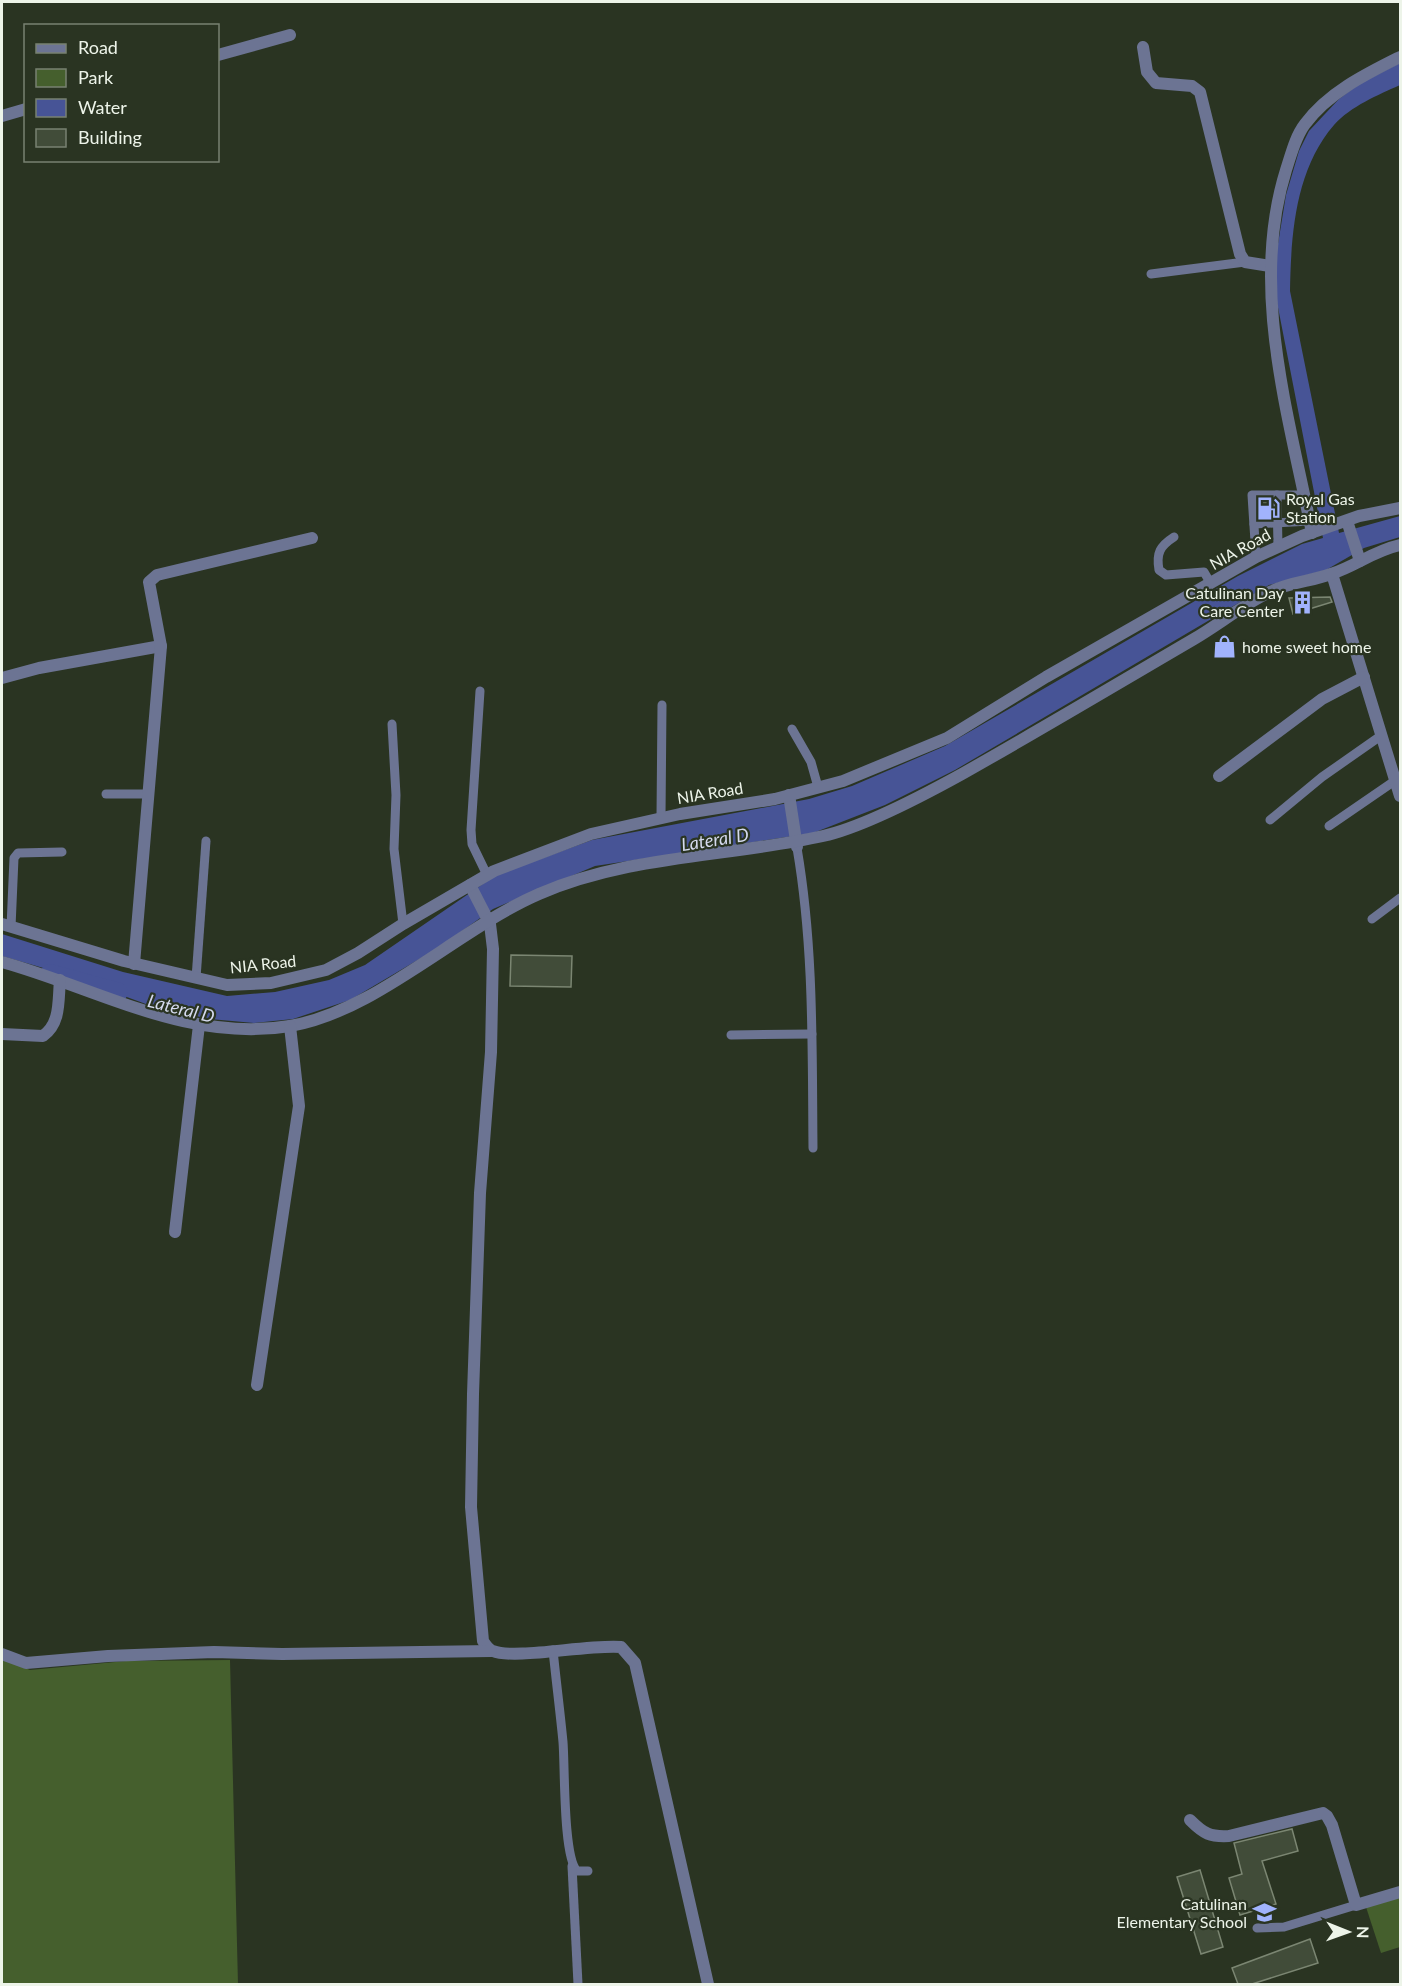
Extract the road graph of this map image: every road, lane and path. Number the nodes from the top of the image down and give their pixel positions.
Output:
1 (290, 35) dead end
2 (1143, 47) dead end
3 (219, 55) edge
4 (1401, 57) edge
5 (24, 110) edge
6 (2, 116) edge
7 (1245, 262) junction
8 (1270, 266) junction
9 (1151, 274) dead end
10 (1277, 495) junction
11 (1305, 495) junction
12 (1401, 508) edge
13 (1278, 522) junction
14 (1254, 524) junction
15 (1344, 525) junction
16 (1314, 528) junction
17 (1174, 537) dead end
18 (312, 538) dead end
19 (1401, 544) edge
20 (1278, 547) junction
21 (1256, 557) junction
22 (1358, 557) junction
23 (1332, 574) junction
24 (1211, 584) junction
25 (161, 646) junction
26 (1364, 677) junction
27 (2, 678) edge
28 (480, 691) dead end
29 (663, 705) dead end
30 (392, 724) dead end
31 (792, 729) dead end
32 (1382, 735) junction
33 (1219, 776) dead end
34 (1396, 780) junction
35 (818, 787) junction
36 (106, 794) dead end
37 (148, 794) junction
38 (1401, 796) edge
39 (790, 799) junction
40 (661, 817) junction
41 (1270, 820) dead end
42 (1329, 826) dead end
43 (206, 841) dead end
44 (796, 841) junction
45 (62, 852) dead end
46 (487, 875) junction
47 (471, 887) junction
48 (1401, 897) edge
49 (487, 918) junction
50 (1372, 919) dead end
51 (403, 924) junction
52 (6, 925) edge
53 (2, 962) edge
54 (134, 964) junction
55 (196, 978) junction
56 (60, 980) junction
57 (199, 1025) junction
58 (290, 1026) junction
59 (2, 1034) edge
60 (812, 1034) junction
61 (731, 1035) dead end
62 (813, 1148) dead end
63 (175, 1232) dead end
64 (257, 1386) dead end
65 (554, 1650) junction
66 (491, 1651) junction
67 (2, 1654) edge
68 (1190, 1820) dead end
69 (572, 1866) junction
70 (588, 1871) dead end
71 (1401, 1892) edge
72 (1356, 1905) junction
73 (1257, 1928) dead end
74 (579, 1984) edge
75 (708, 1984) edge

1 - 3 street
2 - 7 street
4 - 8 street
5 - 6 street
7 - 8 street
7 - 9 lane
8 - 11 street
10 - 11 lane
10 - 13 lane
10 - 14 lane
11 - 16 street
12 - 15 street, NIA Road
13 - 14 lane
13 - 16 lane
13 - 20 lane
14 - 21 lane
15 - 16 street, NIA Road
15 - 22 street
16 - 20 street, NIA Road
17 - 24 lane
18 - 25 street
19 - 22 street
20 - 21 street, NIA Road
21 - 24 street, NIA Road
22 - 23 street
23 - 26 street
23 - 44 street
24 - 35 street, NIA Road
25 - 27 street
25 - 37 street
26 - 32 street
26 - 33 street
28 - 46 lane
29 - 40 lane
30 - 51 lane
31 - 35 lane
32 - 34 street
32 - 41 lane
34 - 38 street
34 - 42 lane
35 - 39 street, NIA Road
36 - 37 lane
37 - 54 street
39 - 40 street, NIA Road
39 - 44 street
40 - 46 street, NIA Road
43 - 55 lane
44 - 49 street
44 - 60 lane
45 - 52 lane
46 - 47 street, NIA Road
47 - 49 street
47 - 51 street, NIA Road
48 - 50 lane
49 - 58 street
49 - 66 street
51 - 55 street, NIA Road
52 - 54 street, NIA Road
53 - 56 street
54 - 55 street, NIA Road
56 - 57 street
56 - 59 street
57 - 58 street
57 - 63 street
58 - 64 street
60 - 61 lane
60 - 62 lane
65 - 66 street
65 - 69 lane
65 - 75 street
66 - 67 street
68 - 72 street
69 - 70 lane
69 - 74 lane
71 - 72 street
72 - 73 lane

